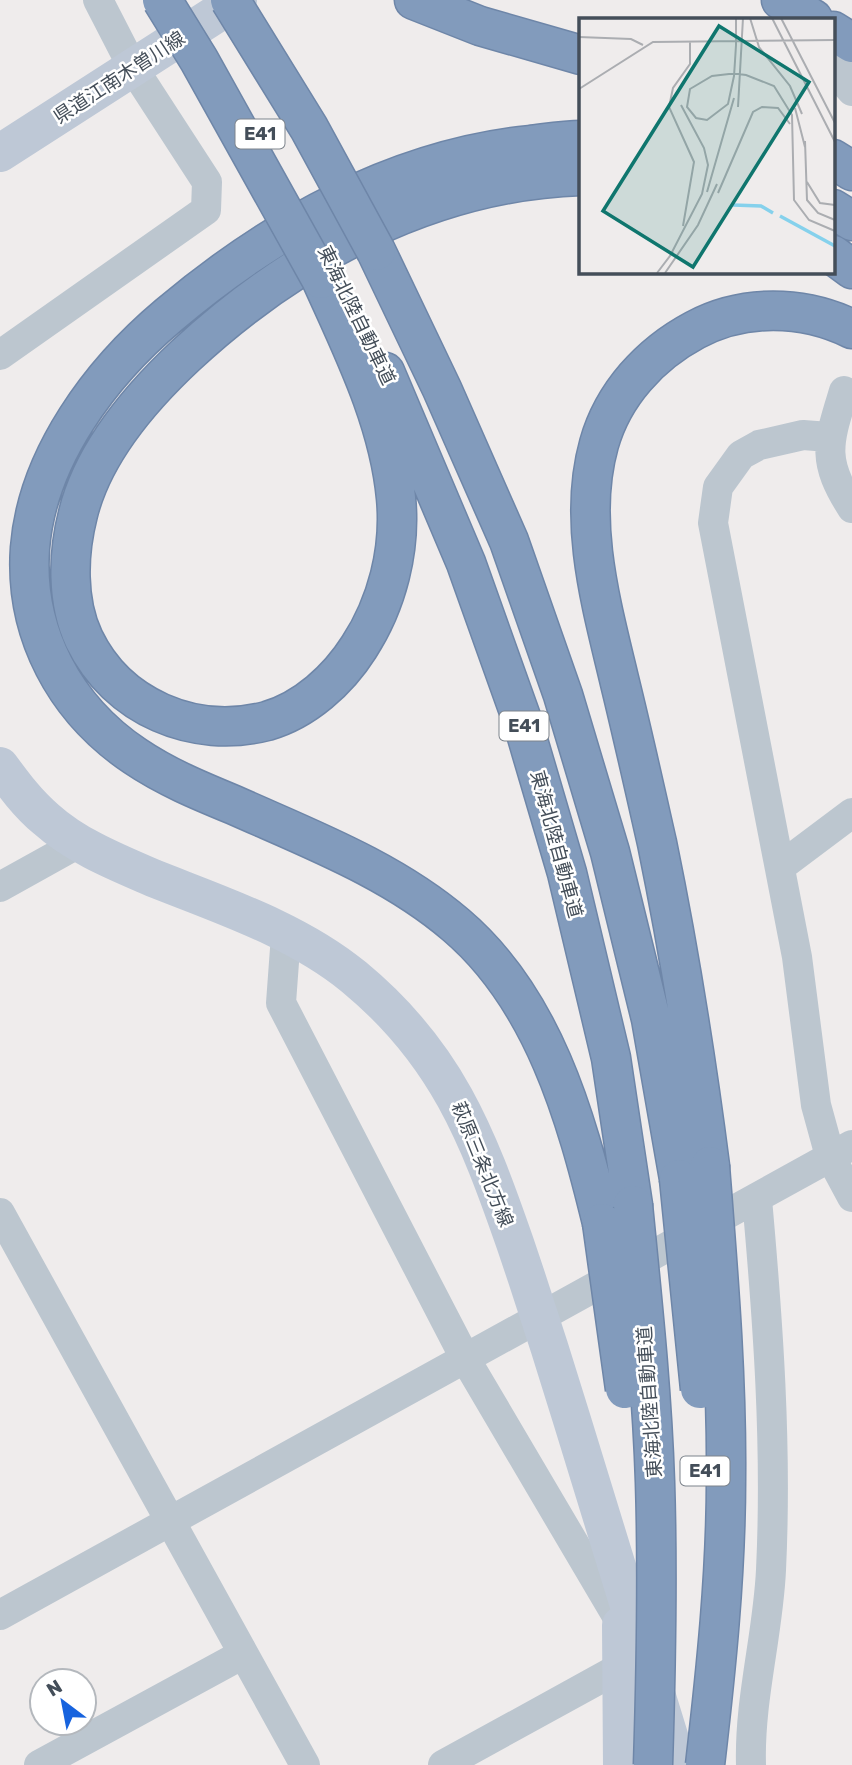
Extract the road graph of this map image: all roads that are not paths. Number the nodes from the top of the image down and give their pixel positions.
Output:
1 (98, 0) edge
2 (162, 0) edge
3 (176, 0) edge
4 (230, 0) edge
5 (239, 0) edge
6 (414, 0) edge
7 (781, 0) edge
8 (811, 18) edge
9 (844, 37) edge
10 (579, 54) edge
11 (133, 68) junction
12 (852, 91) edge
13 (579, 140) edge
14 (0, 153) edge
15 (834, 160) edge
16 (852, 171) edge
17 (579, 176) edge
18 (834, 210) edge
19 (852, 220) edge
20 (834, 256) edge
21 (852, 269) edge
22 (329, 275) junction
23 (852, 329) edge
24 (0, 355) edge
25 (844, 391) dead end
26 (830, 437) junction
27 (852, 508) edge
28 (0, 766) edge
29 (852, 813) edge
30 (79, 843) junction
31 (780, 867) junction
32 (0, 887) edge
33 (286, 935) junction
34 (841, 1151) edge
35 (695, 1172) junction
36 (852, 1197) edge
37 (757, 1199) junction
38 (0, 1213) edge
39 (617, 1214) junction
40 (540, 1318) junction
41 (466, 1360) junction
42 (170, 1521) junction
43 (610, 1540) junction
44 (0, 1615) edge
45 (621, 1623) junction
46 (243, 1654) junction
47 (623, 1666) junction
48 (39, 1765) edge
49 (305, 1765) edge
50 (443, 1765) edge
51 (622, 1765) edge
52 (652, 1765) edge
53 (678, 1765) edge
54 (704, 1765) edge
55 (751, 1765) edge

1 - 11 street
2 - 22 highway, bridge
3 - 22 highway, 東海北陸自動車道 / E41
4 - 35 highway, E41, bridge
5 - 11 main road, 県道江南木曽川線
6 - 10 highway
7 - 8 highway
9 - 12 street
11 - 14 main road, 県道江南木曽川線
11 - 24 street
13 - 39 highway
15 - 16 highway
17 - 22 highway
18 - 19 highway
20 - 21 highway
22 - 39 highway, 東海北陸自動車道 / E41
23 - 35 highway
25 - 26 street
26 - 27 street
26 - 31 street
28 - 30 main road, 萩原三条北方線
29 - 31 street
30 - 32 street
30 - 33 main road, 萩原三条北方線
31 - 34 street
33 - 40 main road, 萩原三条北方線
33 - 41 street
34 - 36 street
34 - 37 street
35 - 54 highway, E41, bridge
37 - 40 street
37 - 55 street
38 - 42 street
39 - 52 highway, bridge
40 - 41 street
40 - 43 main road, 萩原三条北方線
41 - 42 street
41 - 45 street
42 - 44 street
42 - 46 street
43 - 45 main road, 萩原三条北方線
43 - 53 main road, 萩原三条北方線
45 - 47 main road, 萩原三条北方線
46 - 48 street
46 - 49 street
47 - 50 street
47 - 51 main road, 萩原三条北方線

